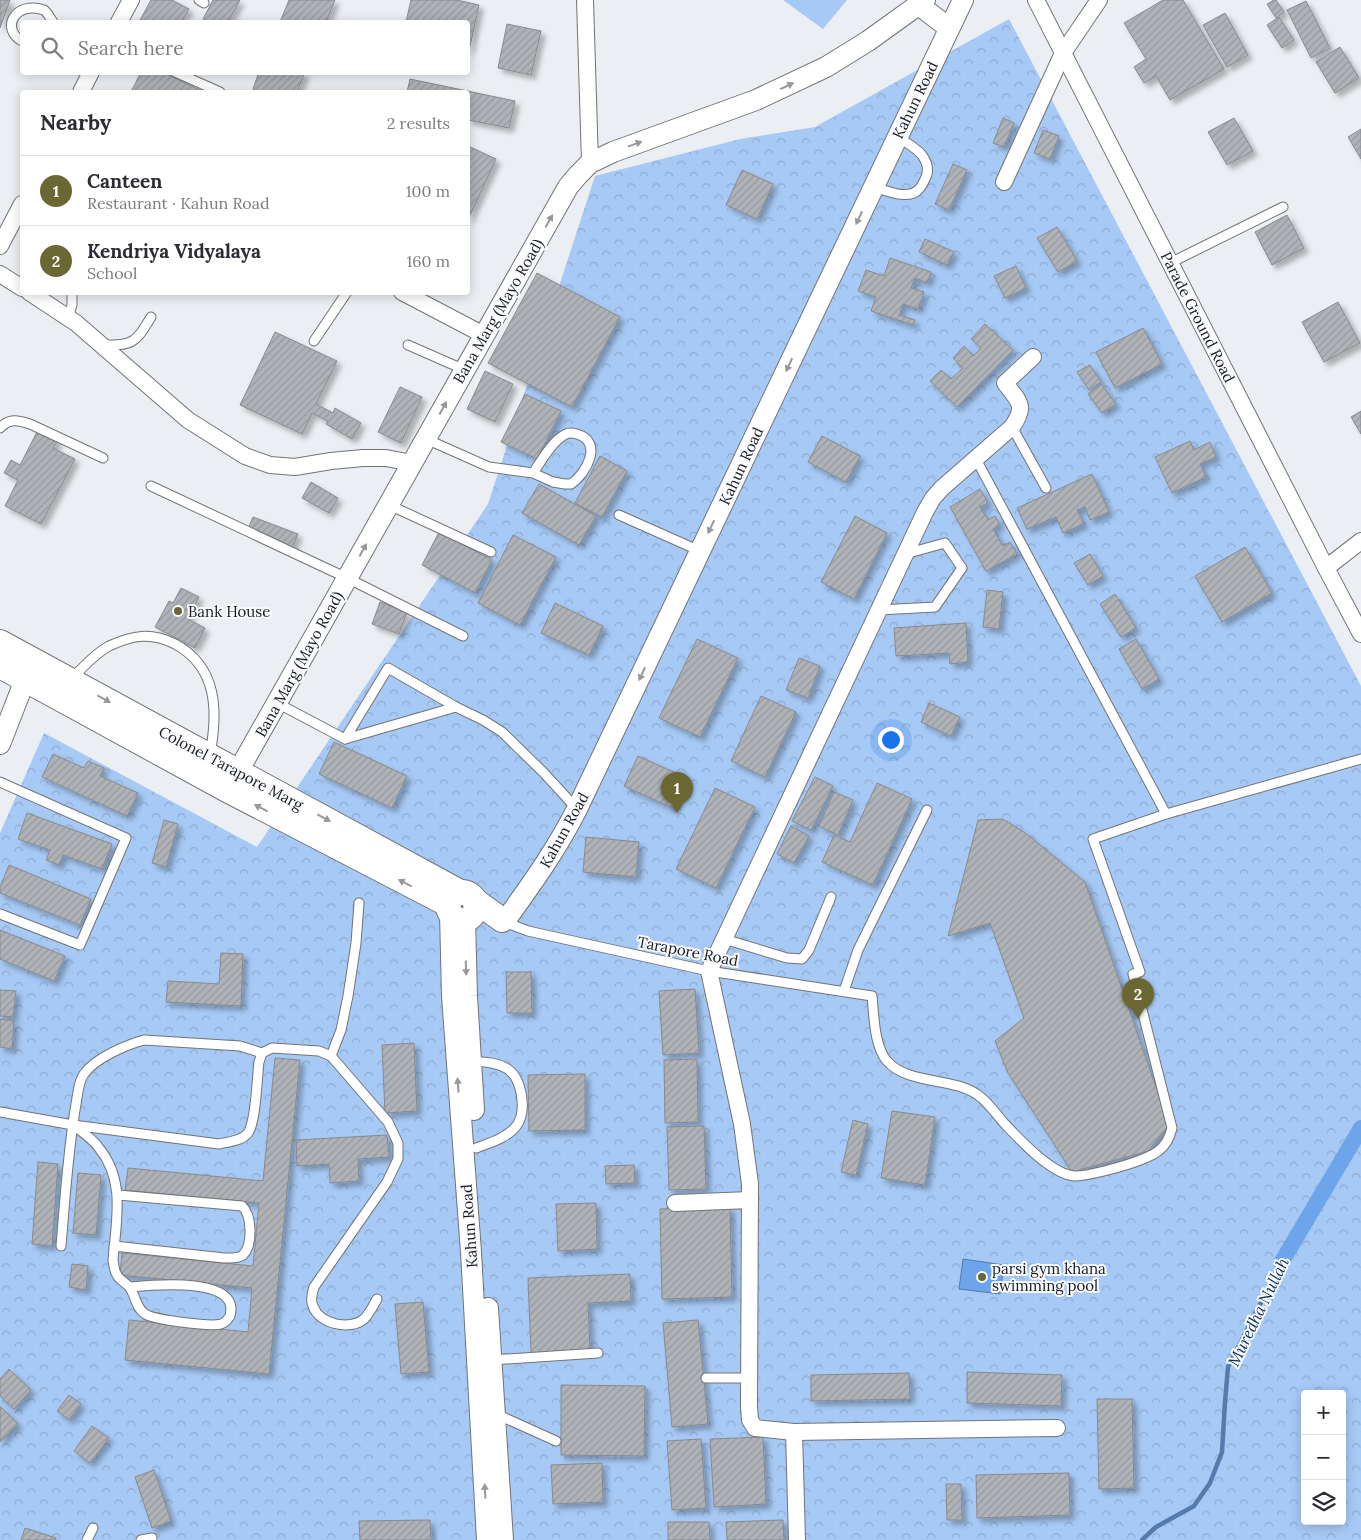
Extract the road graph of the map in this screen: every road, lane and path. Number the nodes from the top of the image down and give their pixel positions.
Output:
1 (131, 0) edge
2 (585, 0) edge
3 (962, 0) edge
4 (1036, 0) edge
5 (1099, 0) edge
6 (922, 2) edge
7 (52, 20) edge
8 (120, 20) edge
9 (949, 28) junction
10 (20, 40) edge
11 (1063, 53) junction
12 (89, 75) edge
13 (182, 75) edge
14 (82, 90) edge
15 (216, 90) edge
16 (897, 137) junction
17 (590, 164) junction
18 (1004, 182) dead end
19 (874, 186) junction
20 (1284, 207) dead end
21 (20, 208) edge
22 (0, 246) edge
23 (1170, 263) junction
24 (0, 274) edge
25 (20, 287) edge
26 (34, 295) edge
27 (72, 295) edge
28 (345, 295) edge
29 (408, 295) edge
30 (151, 317) dead end
31 (68, 318) junction
32 (484, 335) junction
33 (314, 341) dead end
34 (101, 345) junction
35 (408, 346) dead end
36 (1033, 357) dead end
37 (465, 370) junction
38 (1012, 427) junction
39 (0, 428) edge
40 (426, 439) junction
41 (104, 458) dead end
42 (976, 459) junction
43 (412, 463) junction
44 (533, 473) junction
45 (151, 486) dead end
46 (1046, 488) dead end
47 (388, 505) junction
48 (619, 514) dead end
49 (1361, 541) edge
50 (700, 551) junction
51 (491, 552) dead end
52 (905, 554) junction
53 (1326, 568) junction
54 (347, 578) junction
55 (879, 610) junction
56 (1361, 634) edge
57 (463, 636) dead end
58 (0, 642) edge
59 (0, 666) edge
60 (29, 670) junction
61 (70, 680) junction
62 (276, 703) junction
63 (456, 707) junction
64 (345, 739) junction
65 (0, 744) edge
66 (210, 757) junction
67 (1361, 759) edge
68 (232, 781) junction
69 (0, 782) edge
70 (577, 809) junction
71 (928, 810) dead end
72 (1166, 814) junction
73 (831, 897) dead end
74 (359, 903) dead end
75 (462, 908) junction
76 (0, 914) edge
77 (502, 920) junction
78 (724, 939) junction
79 (709, 971) junction
80 (844, 991) junction
81 (262, 1053) junction
82 (331, 1056) junction
83 (471, 1061) junction
84 (0, 1112) edge
85 (73, 1124) junction
86 (476, 1148) junction
87 (118, 1194) junction
88 (750, 1200) junction
89 (675, 1202) dead end
90 (60, 1246) dead end
91 (114, 1246) junction
92 (130, 1288) junction
93 (377, 1298) dead end
94 (598, 1353) dead end
95 (492, 1360) junction
96 (706, 1378) dead end
97 (749, 1378) junction
98 (494, 1413) junction
99 (1057, 1428) dead end
100 (794, 1432) junction
101 (556, 1441) dead end
102 (93, 1528) dead end
103 (152, 1538) dead end
104 (87, 1540) edge
105 (141, 1540) edge
106 (487, 1540) edge
107 (503, 1540) edge
108 (797, 1540) edge

1 - 8 street
2 - 17 street
3 - 9 street, Kahun Road
4 - 11 street, Parade Ground Road
5 - 11 street
6 - 9 street
17 -> 6 street, Bana Marg (Mayo Road)
7 - 10 lane
9 - 16 street, Kahun Road
11 - 18 street
11 - 23 street, Parade Ground Road
12 - 14 street
13 - 15 lane
16 - 19 street, Kahun Road
16 - 19 lane
32 -> 17 street, Bana Marg (Mayo Road)
19 -> 50 street, Kahun Road
20 - 23 lane
21 - 22 street
23 - 53 street, Parade Ground Road
24 - 25 street
26 - 31 street
27 - 31 lane
28 - 33 lane
29 - 32 street
30 - 34 lane
31 - 34 street
32 - 37 street, Bana Marg (Mayo Road)
34 - 43 street
35 - 37 lane
36 - 38 street
40 -> 37 street, Bana Marg (Mayo Road)
38 - 42 street
38 - 46 lane
39 - 41 lane
40 - 43 street, Bana Marg (Mayo Road)
40 - 44 lane
42 - 52 street
42 - 72 lane
43 - 47 street, Bana Marg (Mayo Road)
44 - 44 lane
45 - 54 lane
47 - 51 lane
54 -> 47 street, Bana Marg (Mayo Road)
48 - 50 lane
49 - 53 street
50 -> 70 street, Kahun Road
52 - 55 street
52 - 55 lane
53 - 56 street, Parade Ground Road
54 - 57 lane
54 - 62 street, Bana Marg (Mayo Road)
55 - 78 street
58 - 60 main road, Colonel Tarapore Marg
59 - 60 main road, Colonel Tarapore Marg
60 - 61 main road, Colonel Tarapore Marg
60 - 65 street
60 - 68 main road, Colonel Tarapore Marg
61 -> 66 main road, Colonel Tarapore Marg
61 - 66 lane
62 - 64 lane
62 - 68 street, Bana Marg (Mayo Road)
63 - 64 lane
63 - 64 lane
63 - 70 lane
66 - 68 main road, Colonel Tarapore Marg
67 - 72 lane
68 - 75 main road, Colonel Tarapore Marg
69 - 76 lane
70 - 77 street, Kahun Road
71 - 80 lane
72 - 80 lane, Tarapore Road
73 - 78 lane
74 - 82 lane
75 - 77 main road
75 -> 83 street, Kahun Road
106 -> 75 street, Kahun Road
77 - 79 lane, Tarapore Road
78 - 79 street
79 - 80 lane, Tarapore Road
79 - 88 street
81 - 82 lane
81 - 85 lane
81 - 85 lane
82 - 93 lane
83 - 86 street, Kahun Road
83 - 86 lane
84 - 85 lane
85 - 87 lane
85 - 90 lane
86 - 95 street, Kahun Road
87 - 91 lane
87 - 91 lane
88 - 89 street
88 - 97 street
91 - 92 lane
92 - 92 lane
94 - 95 lane
95 - 98 street, Kahun Road
96 - 97 lane
97 - 100 street
98 - 101 lane
98 - 107 street, Kahun Road
99 - 100 street
100 - 108 street
102 - 104 lane
103 - 105 lane

